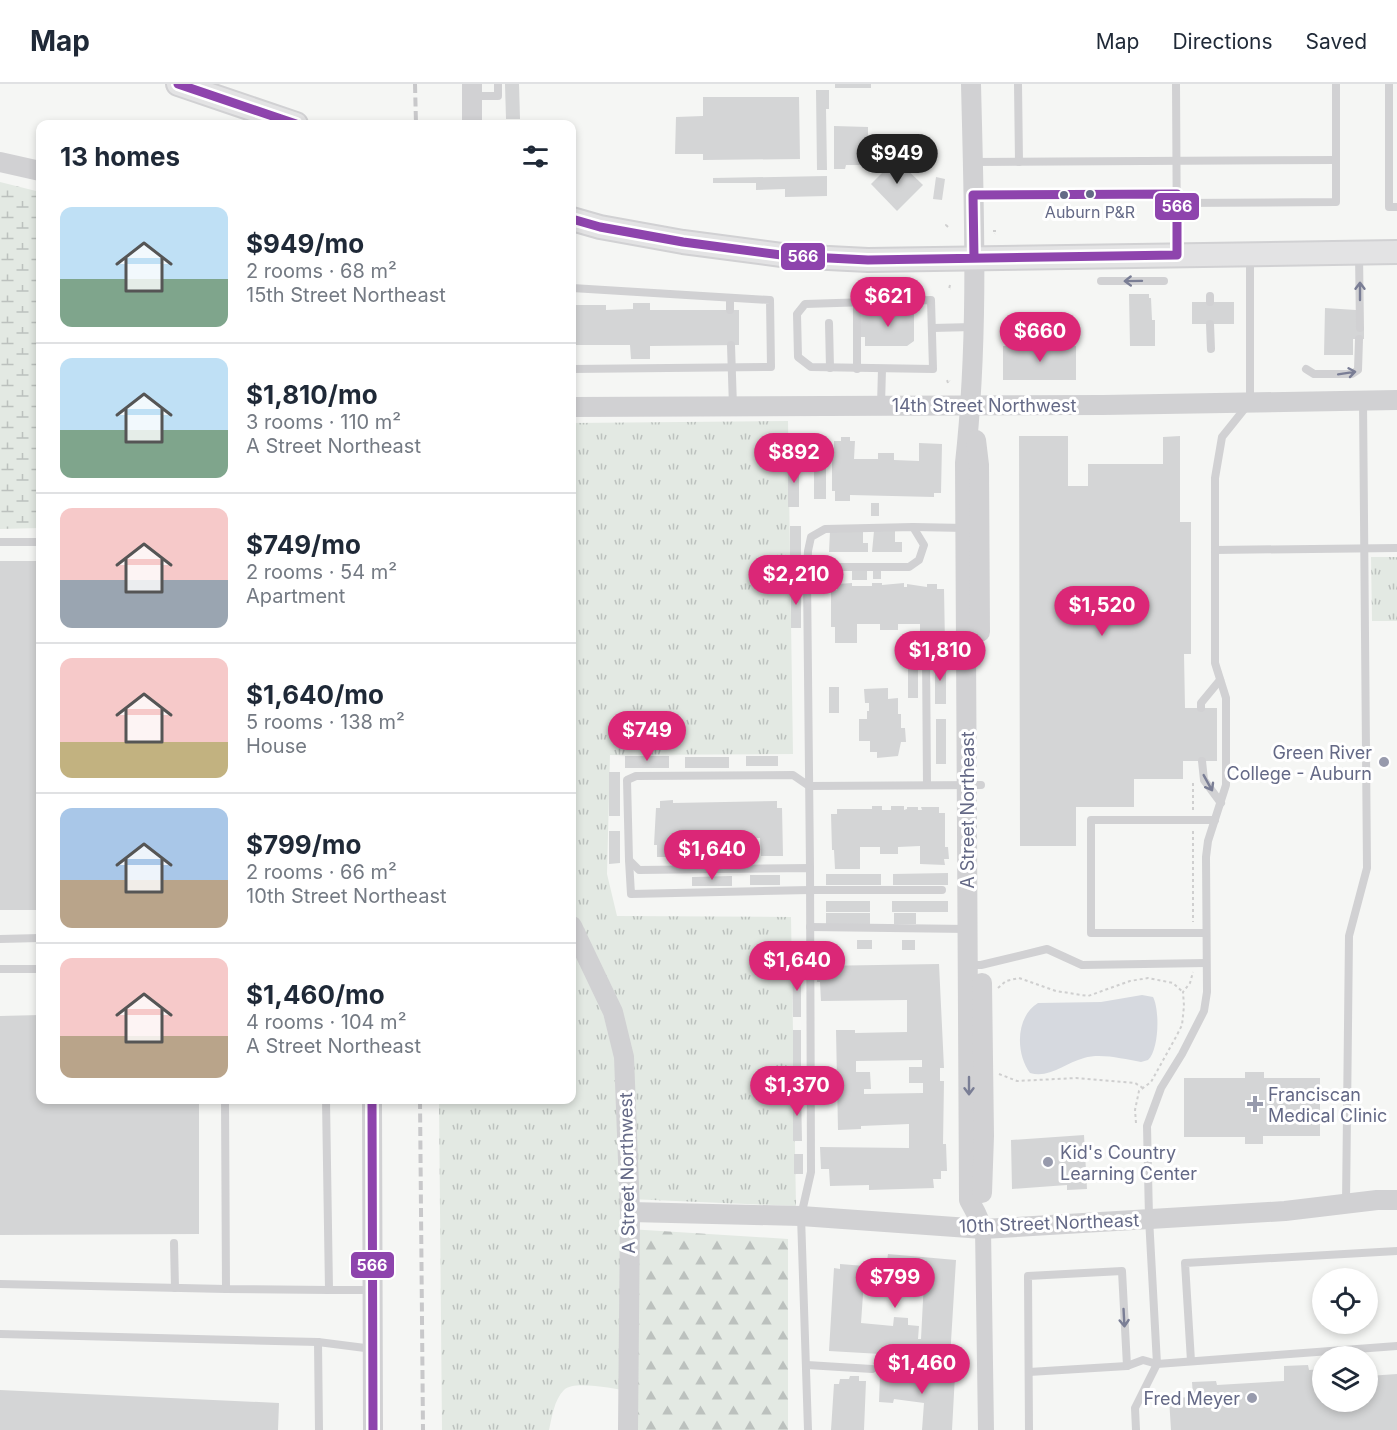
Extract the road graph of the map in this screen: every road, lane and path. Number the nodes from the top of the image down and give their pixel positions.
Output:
1 (178, 84) edge
2 (498, 84) edge
3 (971, 84) edge
4 (1018, 84) edge
5 (1176, 84) edge
6 (1336, 84) edge
7 (1389, 84) edge
8 (472, 90) edge
9 (284, 120) edge
10 (472, 120) edge
11 (1336, 160) junction
12 (1176, 161) junction
13 (0, 162) edge
14 (973, 162) junction
15 (1019, 162) junction
16 (36, 170) edge
17 (973, 195) junction
18 (1177, 198) junction
19 (1397, 207) edge
20 (576, 220) edge
21 (1397, 252) edge
22 (1359, 253) junction
23 (1250, 254) junction
24 (1177, 255) junction
25 (974, 258) junction
26 (1164, 280) dead end
27 (1101, 281) dead end
28 (576, 288) edge
29 (730, 298) junction
30 (857, 302) junction
31 (730, 310) dead end
32 (829, 323) dead end
33 (1210, 324) dead end
34 (973, 327) junction
35 (932, 328) junction
36 (1360, 328) dead end
37 (1359, 339) dead end
38 (731, 345) dead end
39 (1211, 350) dead end
40 (731, 368) junction
41 (830, 368) junction
42 (576, 369) edge
43 (857, 369) junction
44 (882, 369) junction
45 (1306, 369) dead end
46 (1397, 399) edge
47 (1363, 400) junction
48 (1250, 402) junction
49 (881, 405) junction
50 (971, 405) junction
51 (576, 407) edge
52 (733, 407) junction
53 (913, 527) junction
54 (966, 528) junction
55 (0, 542) edge
56 (36, 542) edge
57 (1397, 548) edge
58 (1364, 549) junction
59 (1215, 550) junction
60 (807, 576) junction
61 (926, 652) dead end
62 (1220, 680) junction
63 (1202, 708) dead end
64 (1202, 761) dead end
65 (927, 785) junction
66 (974, 785) junction
67 (809, 786) junction
68 (1221, 803) junction
69 (1215, 820) junction
70 (629, 860) junction
71 (810, 868) junction
72 (810, 890) junction
73 (942, 890) dead end
74 (810, 927) junction
75 (968, 929) junction
76 (1206, 933) junction
77 (576, 934) edge
78 (36, 938) edge
79 (0, 939) edge
80 (1206, 963) junction
81 (975, 965) junction
82 (0, 969) edge
83 (36, 969) edge
84 (996, 990) dead end
85 (1183, 992) dead end
86 (995, 1071) dead end
87 (1143, 1088) dead end
88 (225, 1104) edge
89 (326, 1104) edge
90 (372, 1104) edge
91 (1397, 1200) edge
92 (1346, 1204) junction
93 (630, 1212) junction
94 (801, 1216) junction
95 (1149, 1218) junction
96 (980, 1221) junction
97 (174, 1244) dead end
98 (1397, 1251) edge
99 (0, 1284) edge
100 (175, 1288) junction
101 (226, 1289) junction
102 (329, 1290) junction
103 (373, 1290) junction
104 (0, 1334) edge
105 (318, 1342) junction
106 (1397, 1346) edge
107 (373, 1349) junction
108 (1191, 1361) junction
109 (1157, 1364) junction
110 (807, 1365) junction
111 (1127, 1366) junction
112 (872, 1369) dead end
113 (1029, 1372) junction
114 (319, 1430) edge
115 (373, 1430) edge
116 (628, 1430) edge
117 (808, 1430) edge
118 (986, 1430) edge
119 (1029, 1430) edge
120 (1136, 1430) edge

1 - 9 main road
2 - 8 lane
3 - 14 street, A Street Northeast
4 - 15 lane
5 - 12 lane
6 - 11 lane
7 - 19 lane
8 - 10 street
11 - 12 lane
11 - 18 lane
12 - 15 lane
12 - 18 lane
13 - 16 street
14 - 15 lane
14 - 17 street, A Street Northeast
17 - 18 lane
17 - 25 street, A Street Northeast
18 - 24 lane
20 - 25 main road
21 - 22 main road
22 - 23 main road
36 -> 22 lane
23 - 24 main road
23 - 48 lane
24 - 25 main road
25 - 34 street, A Street Northeast
26 -> 27 lane
28 - 29 lane
29 - 31 lane
29 - 40 lane
30 - 35 lane
30 - 41 lane
30 - 43 lane
32 - 41 lane
33 - 39 lane
34 - 35 lane
34 - 50 street, A Street Northeast
35 - 44 lane
45 -> 37 lane
38 - 40 lane
40 - 42 lane
40 - 52 lane
41 - 43 lane
43 - 44 lane
44 - 49 lane
46 - 47 street, 14th Street Northwest
47 - 48 street, 14th Street Northwest
47 - 58 lane
48 - 50 street, 14th Street Northwest
48 - 59 lane
49 - 50 street, 14th Street Northwest
49 - 52 street, 14th Street Northwest
50 - 54 street, A Street Northeast
50 - 66 street, A Street Northeast
51 - 52 street, 14th Street Northwest
53 - 54 lane
53 - 60 lane
53 - 60 lane
54 - 66 street, A Street Northeast
55 - 56 lane
57 - 58 lane
58 - 59 lane
58 - 92 lane
59 - 62 lane
60 - 67 lane
61 - 65 lane
62 - 63 lane
62 - 68 lane
64 -> 68 lane
65 - 66 lane
65 - 67 lane
66 - 75 street, A Street Northeast
66 - 81 street, A Street Northeast
67 - 70 lane
67 - 71 lane
68 - 69 lane
69 - 76 lane
69 - 76 lane
70 - 71 lane
70 - 72 lane
71 - 72 lane
72 - 73 lane
72 - 74 lane
74 - 75 lane
74 - 94 lane
75 - 81 street, A Street Northeast
76 - 80 lane
77 - 93 street, A Street Northwest
78 - 79 lane
80 - 81 lane
80 - 95 lane
81 - 96 street, A Street Northeast
82 - 83 lane
84 - 85 path
86 - 87 path
88 - 101 lane
89 - 102 lane
90 - 103 street
91 - 92 street, 10th Street Northeast
92 - 95 street, 10th Street Northeast
93 - 94 street, 10th Street Northeast
93 - 116 street, A Street Northwest
94 - 96 street, 10th Street Northeast
94 - 110 lane
95 - 96 street, 10th Street Northeast
95 - 109 lane
96 - 118 street, A Street Northeast
97 - 100 lane
98 - 108 lane
99 - 100 lane
100 - 101 lane
101 - 102 lane
102 - 103 lane
103 - 107 street
104 - 105 lane
105 - 107 lane
105 - 114 lane
106 - 108 lane
107 - 115 street
108 - 109 lane
109 - 111 lane
109 - 120 lane
110 - 112 lane
110 - 117 lane
111 - 113 lane
113 -> 111 lane
113 - 119 lane

